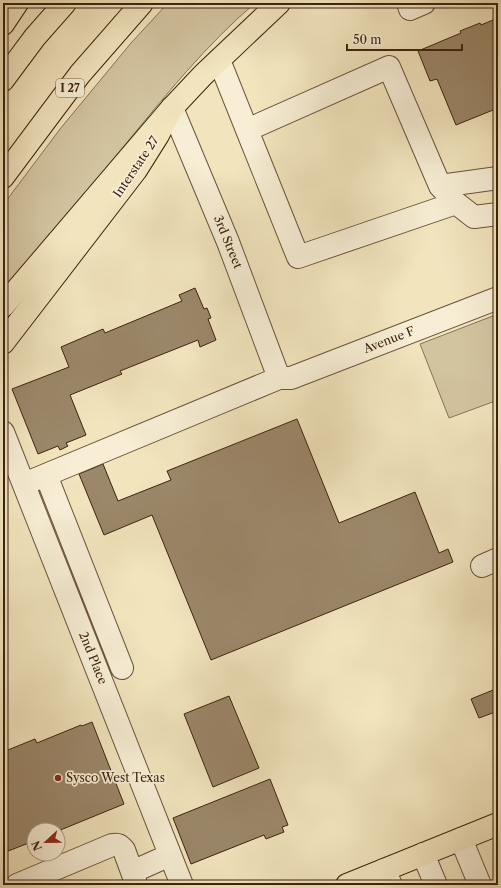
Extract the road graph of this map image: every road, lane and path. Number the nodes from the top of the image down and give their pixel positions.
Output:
1 (17, 3) edge
2 (65, 3) edge
3 (142, 3) edge
4 (280, 3) edge
5 (408, 3) edge
6 (424, 3) edge
7 (3, 24) edge
8 (218, 60) junction
9 (3, 80) edge
10 (172, 108) junction
11 (247, 130) junction
12 (3, 177) edge
13 (498, 178) edge
14 (440, 186) junction
15 (456, 203) junction
16 (498, 214) edge
17 (498, 298) edge
18 (3, 306) edge
19 (3, 342) edge
20 (279, 378) junction
21 (3, 432) edge
22 (46, 475) junction
23 (24, 484) junction
24 (122, 668) dead end
25 (498, 824) edge
26 (461, 838) junction
27 (423, 854) junction
28 (170, 855) junction
29 (388, 877) edge
30 (133, 879) edge
31 (17, 885) edge
32 (182, 885) edge
33 (347, 885) edge
34 (436, 885) edge
35 (480, 885) edge

1 - 7 main road
2 - 9 main road
3 - 12 main road, I 27
4 - 8 main road, Interstate 27
5 - 6 street
8 - 10 main road, Interstate 27
8 - 11 street
10 - 18 main road
10 - 19 main road, Interstate 27
10 - 20 street, 3rd Street
11 - 14 street
11 - 15 street
13 - 14 street
14 - 15 street
15 - 16 street
17 - 20 street, Avenue F
20 - 22 street, Avenue F
21 - 23 street, 2nd Place
22 - 23 street, Avenue F
22 - 24 street
23 - 28 street, 2nd Place
25 - 26 main road
26 - 27 main road
26 - 35 street
27 - 29 main road
27 - 34 street
28 - 30 street
28 - 32 street, 2nd Place
29 - 33 main road
30 - 31 street

